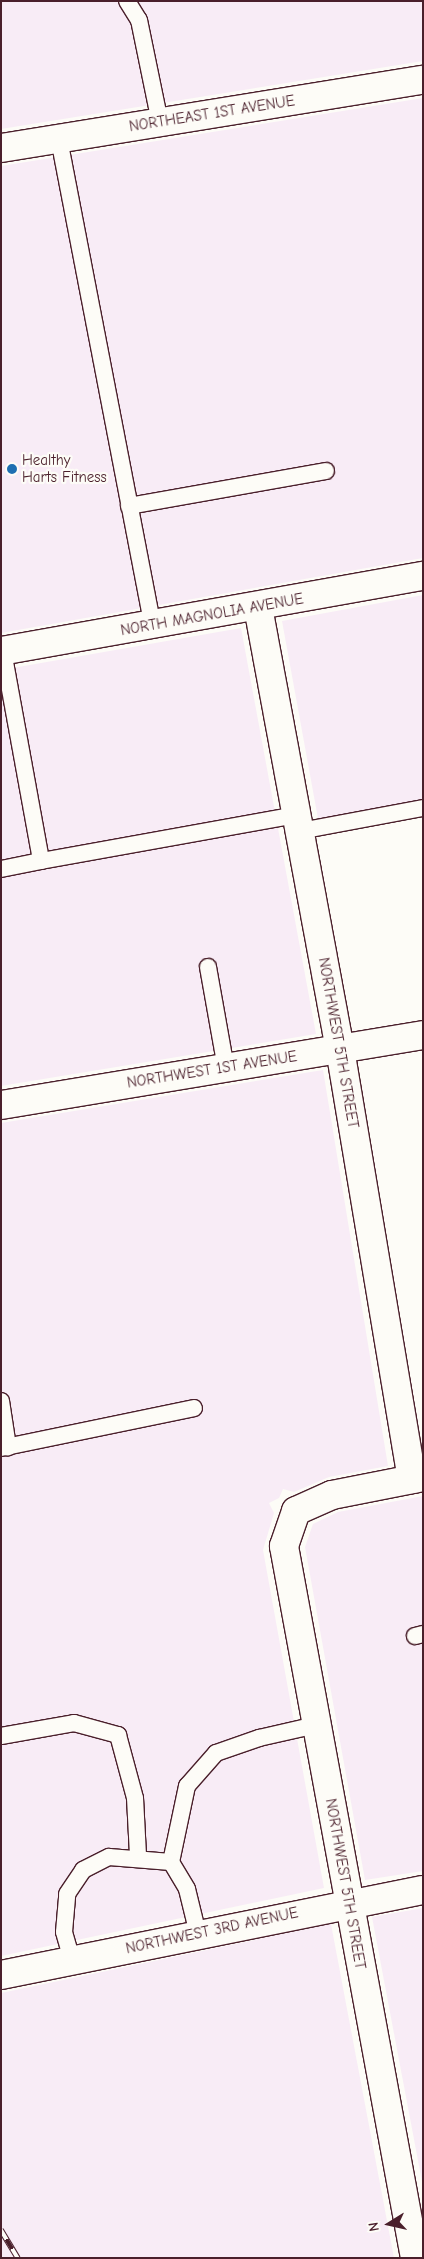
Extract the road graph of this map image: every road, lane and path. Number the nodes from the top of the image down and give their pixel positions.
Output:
1 (127, 1) edge
2 (423, 80) edge
3 (160, 122) junction
4 (59, 138) junction
5 (1, 148) edge
6 (326, 471) dead end
7 (130, 506) junction
8 (423, 576) edge
9 (258, 607) junction
10 (153, 625) junction
11 (2, 651) edge
12 (423, 808) edge
13 (298, 823) junction
14 (41, 861) junction
15 (1, 868) edge
16 (208, 967) dead end
17 (423, 1036) edge
18 (340, 1049) junction
19 (226, 1068) junction
20 (1, 1105) edge
21 (1, 1401) edge
22 (194, 1408) dead end
23 (5, 1447) edge
24 (417, 1478) edge
25 (316, 1725) junction
26 (1, 1736) edge
27 (138, 1856) junction
28 (171, 1862) junction
29 (423, 1890) edge
30 (348, 1902) junction
31 (198, 1934) junction
32 (72, 1960) junction
33 (1, 1975) edge
34 (415, 2258) edge

1 - 3 lane
2 - 3 street, NORTHEAST 1ST AVENUE
3 - 4 street, NORTHEAST 1ST AVENUE
4 - 5 street, NORTHEAST 1ST AVENUE
4 - 7 lane
6 - 7 lane
7 - 10 lane
8 - 9 street, NORTH MAGNOLIA AVENUE
9 - 10 street, NORTH MAGNOLIA AVENUE
9 - 13 street, NORTHWEST 5TH STREET
10 - 11 street, NORTH MAGNOLIA AVENUE
11 - 14 lane
12 - 13 lane
13 - 14 lane
13 - 18 street, NORTHWEST 5TH STREET
14 - 15 lane
16 - 19 lane
17 - 18 street, NORTHWEST 1ST AVENUE
18 - 19 street, NORTHWEST 1ST AVENUE
18 - 24 street, NORTHWEST 5TH STREET
19 - 20 street, NORTHWEST 1ST AVENUE
21 - 23 lane
22 - 23 lane
24 - 25 street, NORTHWEST 5TH STREET
25 - 28 lane
25 - 30 street, NORTHWEST 5TH STREET
26 - 27 lane
27 - 28 lane
27 - 32 lane
28 - 31 lane
29 - 30 street, NORTHWEST 3RD AVENUE
30 - 31 street, NORTHWEST 3RD AVENUE
30 - 34 street, NORTHWEST 5TH STREET
31 - 32 street, NORTHWEST 3RD AVENUE
32 - 33 street, NORTHWEST 3RD AVENUE

